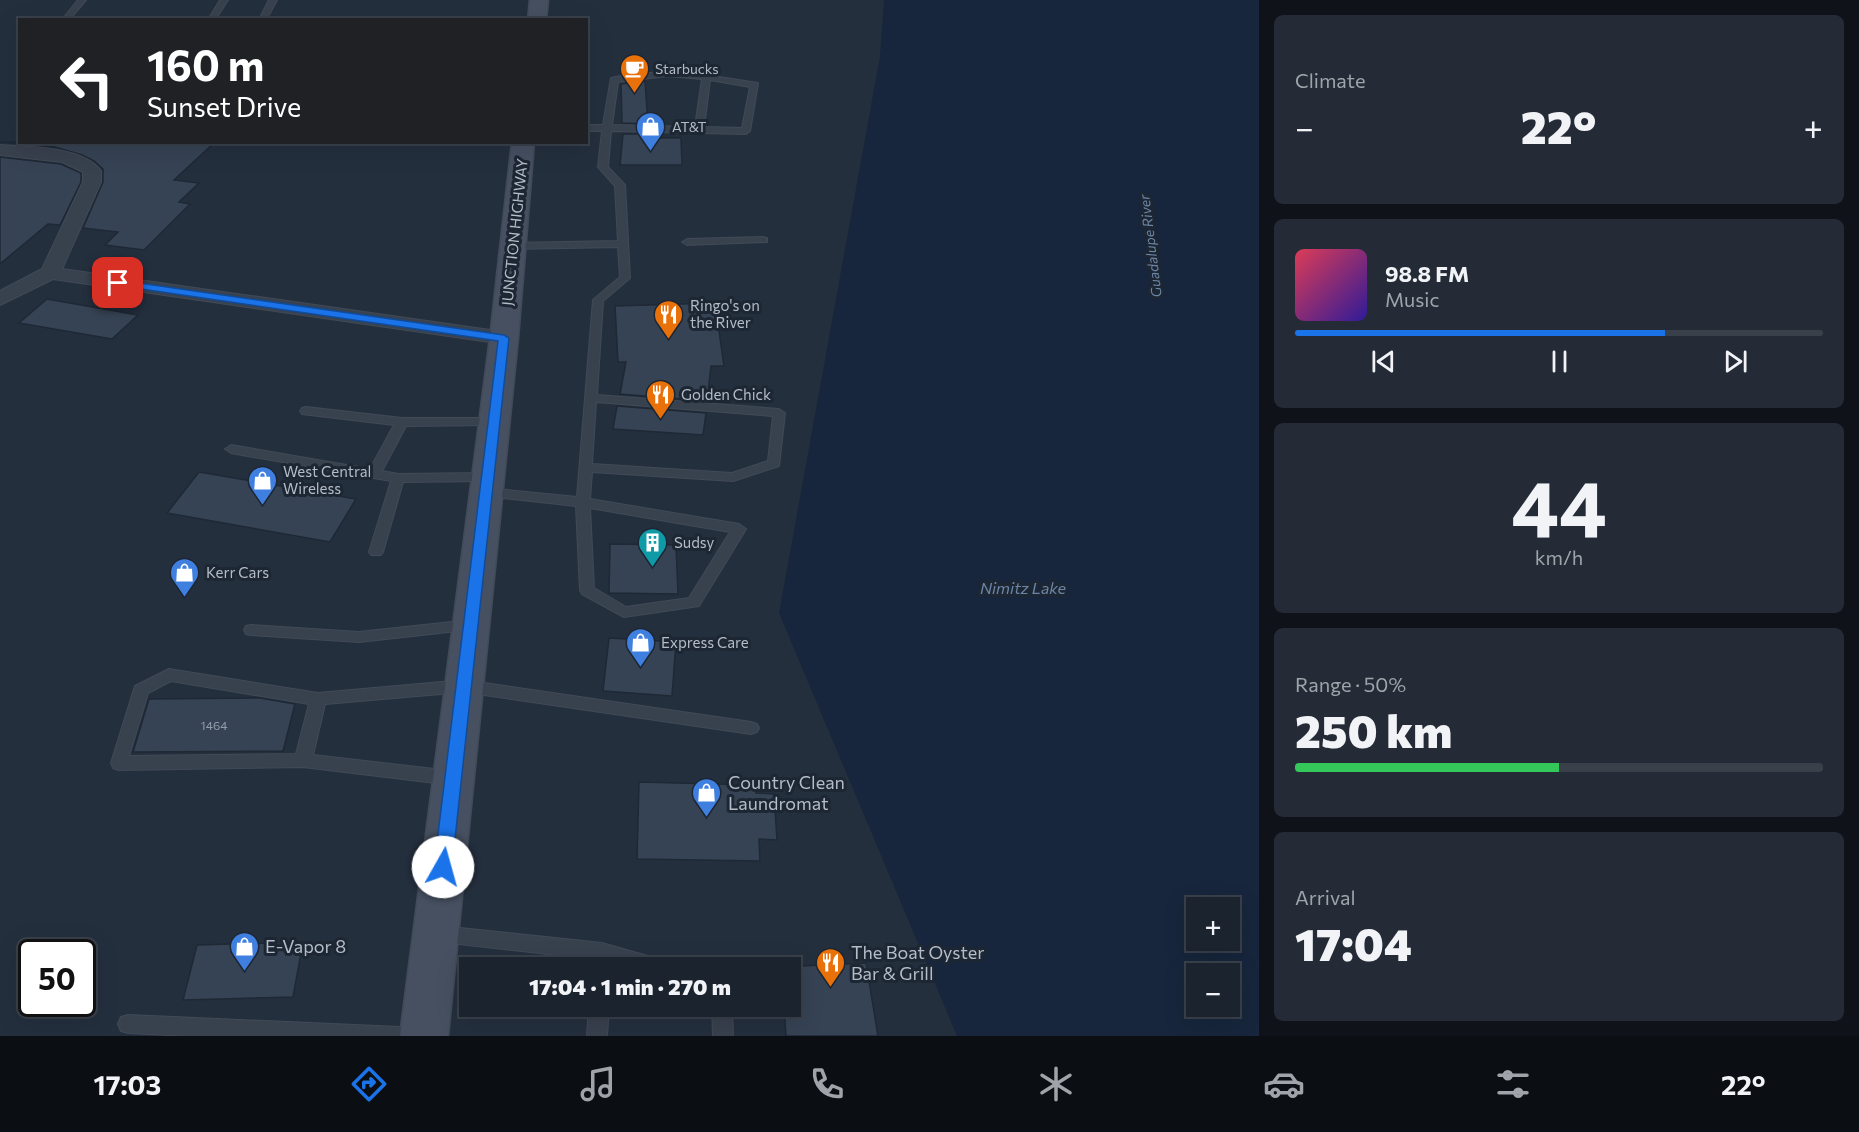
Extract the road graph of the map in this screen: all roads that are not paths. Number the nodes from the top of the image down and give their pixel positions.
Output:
1 (82, 0) edge
2 (224, 0) edge
3 (273, 0) edge
4 (539, 0) edge
5 (67, 18) edge
6 (212, 18) edge
7 (263, 18) edge
8 (537, 18) edge
9 (706, 77) junction
10 (588, 128) edge
11 (608, 128) junction
12 (699, 130) junction
13 (523, 144) edge
14 (0, 150) edge
15 (763, 240) dead end
16 (687, 242) dead end
17 (624, 244) junction
18 (513, 246) junction
19 (50, 273) junction
20 (0, 299) edge
21 (504, 338) junction
22 (591, 398) junction
23 (306, 411) dead end
24 (494, 421) junction
25 (402, 423) junction
26 (231, 449) dead end
27 (585, 468) junction
28 (374, 474) junction
29 (398, 478) junction
30 (487, 485) junction
31 (583, 502) junction
32 (376, 552) dead end
33 (472, 625) junction
34 (251, 630) dead end
35 (464, 686) junction
36 (318, 699) junction
37 (751, 728) dead end
38 (303, 760) junction
39 (454, 778) junction
40 (436, 933) junction
41 (584, 957) edge
42 (598, 1017) edge
43 (722, 1017) edge
44 (128, 1024) dead end
45 (238, 1032) edge
46 (399, 1036) edge
47 (423, 1036) edge
48 (597, 1036) edge
49 (723, 1036) edge

1 - 5 lane
2 - 6 lane
3 - 7 lane
4 - 8 main road
9 - 11 lane
9 - 12 lane
9 - 12 lane
10 - 11 lane
11 - 12 lane
11 - 17 lane
13 - 18 main road, JUNCTION HIGHWAY
14 - 19 street
15 - 16 lane
17 - 18 lane
17 - 22 lane
18 - 21 main road, JUNCTION HIGHWAY
19 - 20 street
19 - 21 street
21 - 24 main road, JUNCTION HIGHWAY
22 - 27 lane
22 - 27 lane
23 - 25 lane
24 - 25 lane
24 - 30 main road, JUNCTION HIGHWAY
25 - 28 lane
26 - 28 lane
27 - 31 lane
28 - 29 lane
29 - 30 lane
29 - 32 lane
30 - 31 lane
30 - 33 main road, JUNCTION HIGHWAY
31 - 31 lane
33 - 34 lane
33 - 35 main road, JUNCTION HIGHWAY
35 - 36 lane
35 - 37 lane
35 - 39 main road, JUNCTION HIGHWAY
36 - 38 lane
36 - 38 lane
38 - 39 lane
39 - 40 main road, JUNCTION HIGHWAY
40 - 41 lane
40 - 47 main road, JUNCTION HIGHWAY
42 - 48 lane
43 - 49 lane
44 - 45 lane
45 - 46 lane

